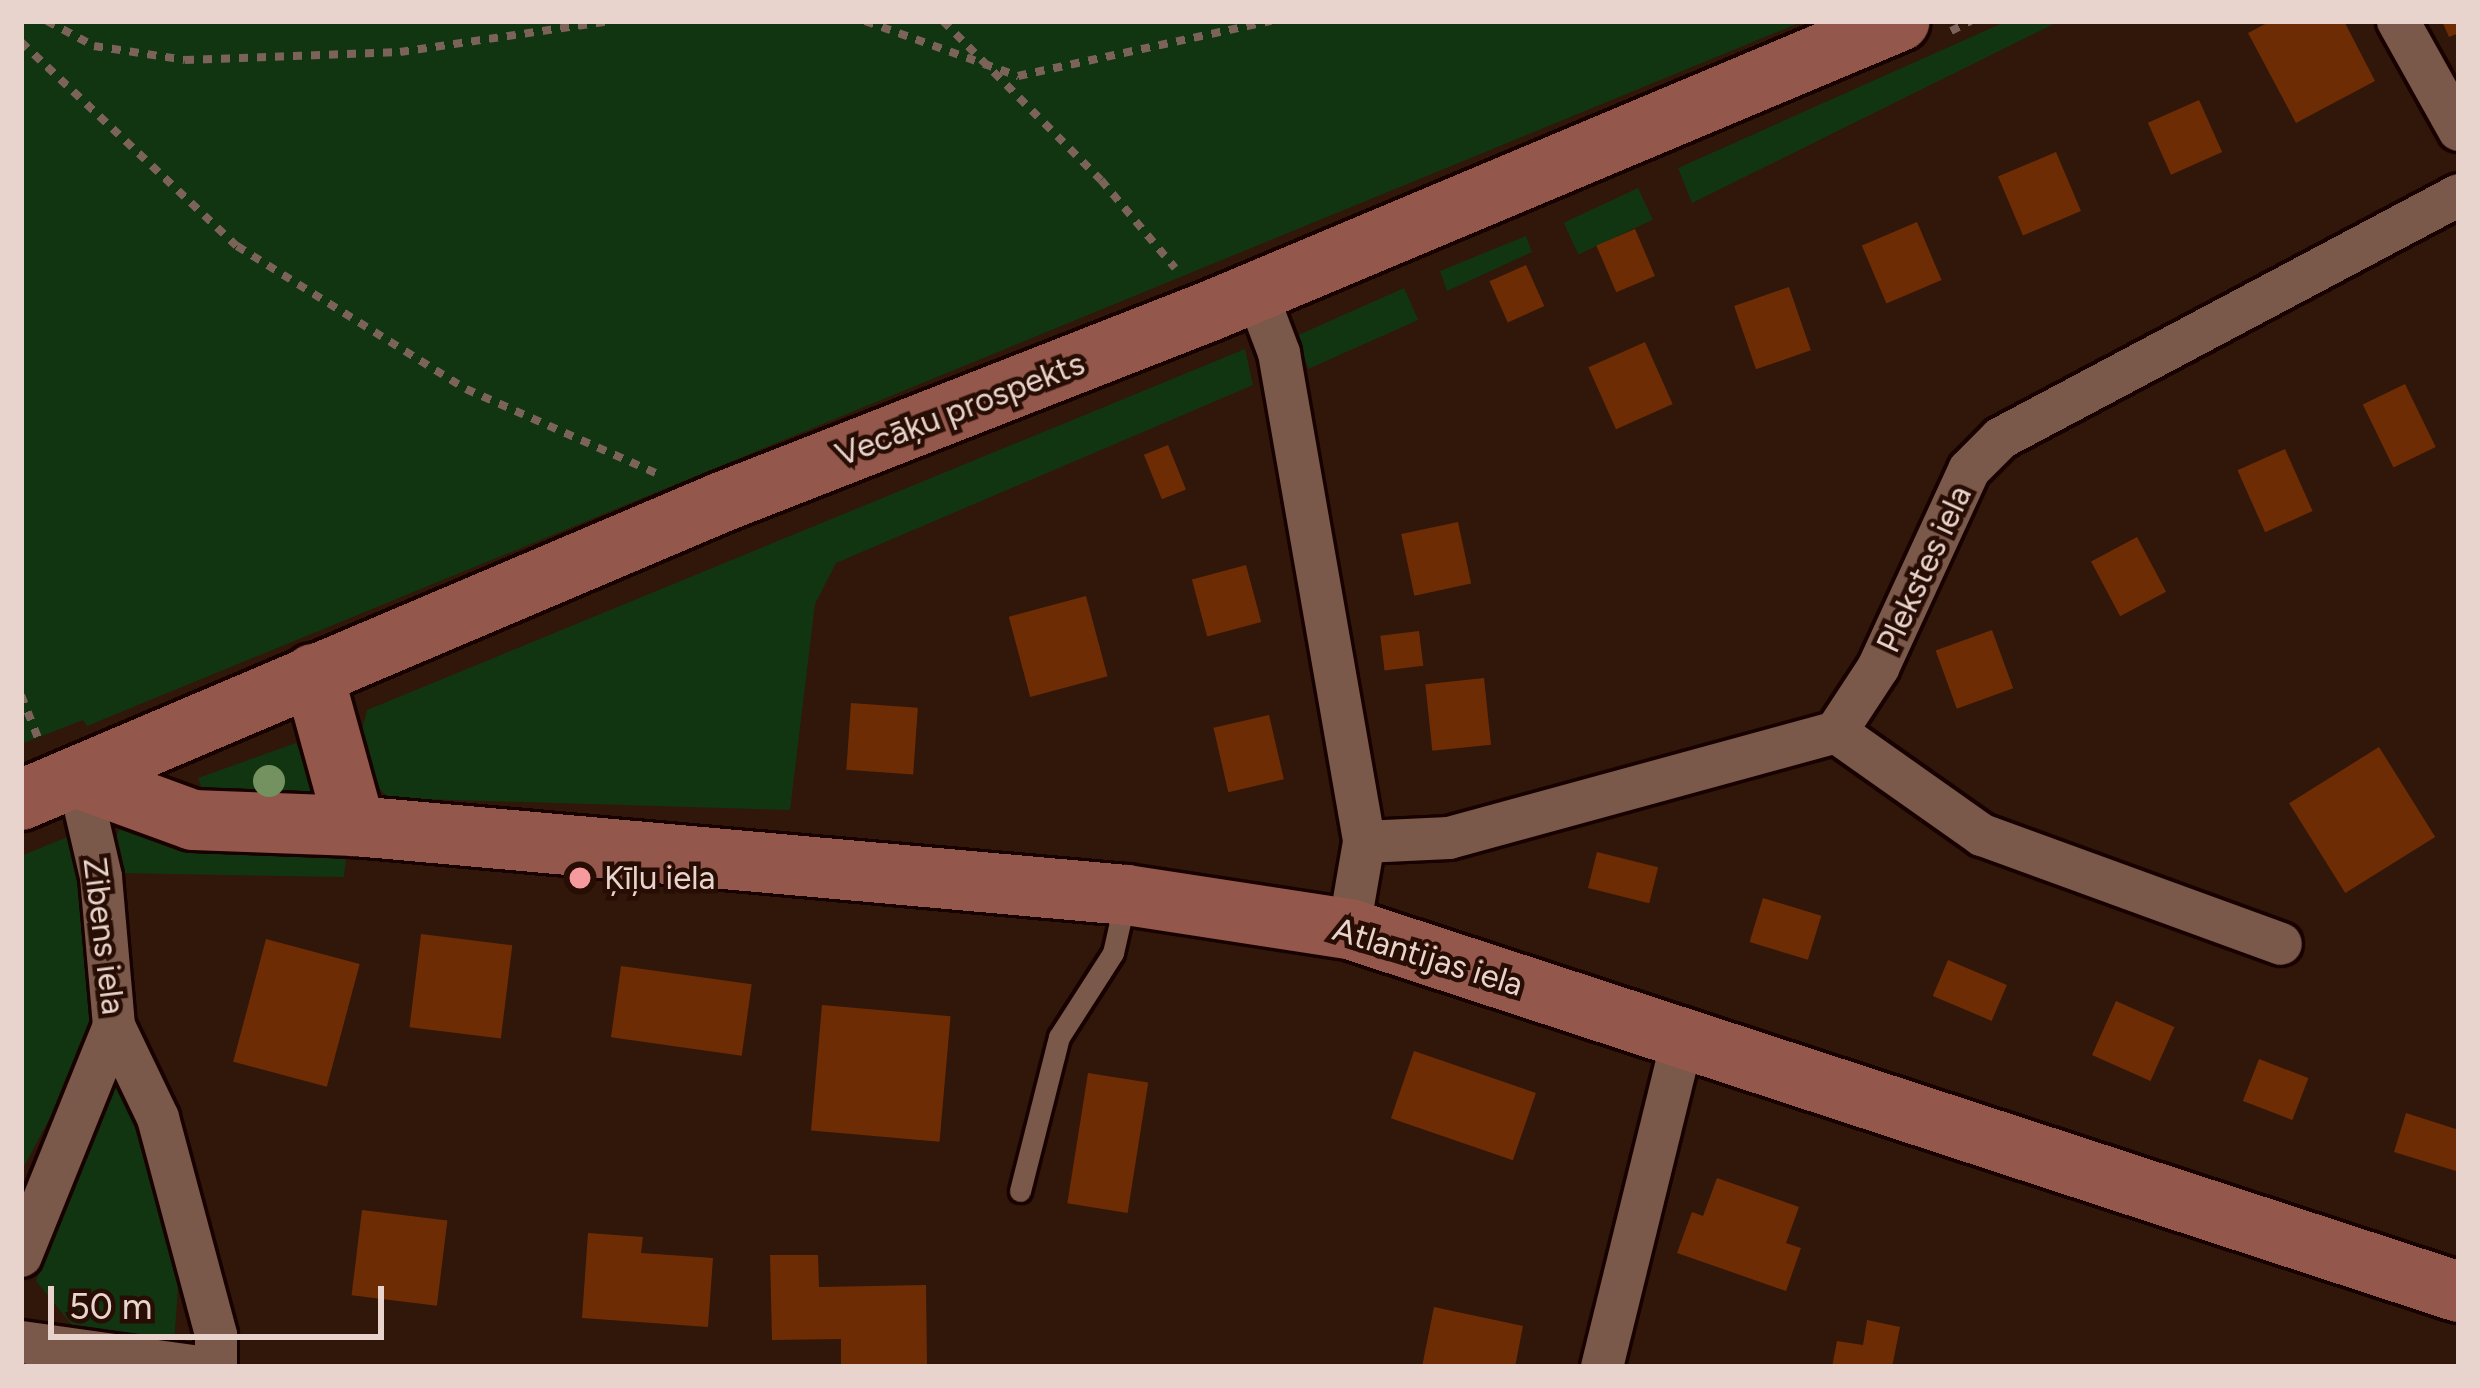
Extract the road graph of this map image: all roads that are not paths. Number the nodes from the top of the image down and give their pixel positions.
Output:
1 (1900, 21) edge
2 (2398, 21) edge
3 (2459, 130) edge
4 (2459, 195) edge
5 (1233, 302) junction
6 (313, 674) junction
7 (1836, 732) junction
8 (103, 788) junction
9 (21, 800) edge
10 (355, 826) junction
11 (1364, 842) junction
12 (1126, 895) junction
13 (1349, 929) junction
14 (2282, 944) dead end
15 (114, 1026) junction
16 (1682, 1041) junction
17 (1020, 1191) dead end
18 (21, 1256) edge
19 (2459, 1292) edge
20 (21, 1342) edge
21 (200, 1367) edge
22 (216, 1367) edge
23 (1602, 1367) edge

1 - 5 main road, Vecāķu prospekts
2 - 3 street
4 - 7 street, Plekstes iela
5 - 6 main road, Vecāķu prospekts
5 - 11 street
6 - 8 main road, Vecāķu prospekts
6 - 10 main road
7 - 11 street
7 - 14 street
8 - 9 main road, Vecāķu prospekts
8 - 10 main road, Atlantijas iela
8 - 15 street, Zibens iela
10 - 12 main road, Atlantijas iela
11 - 13 street
12 - 13 main road, Atlantijas iela
12 - 17 lane
13 - 16 main road, Atlantijas iela
15 - 18 street
15 - 22 street, Zibens iela
16 - 19 main road, Atlantijas iela
16 - 23 street
20 - 21 street

